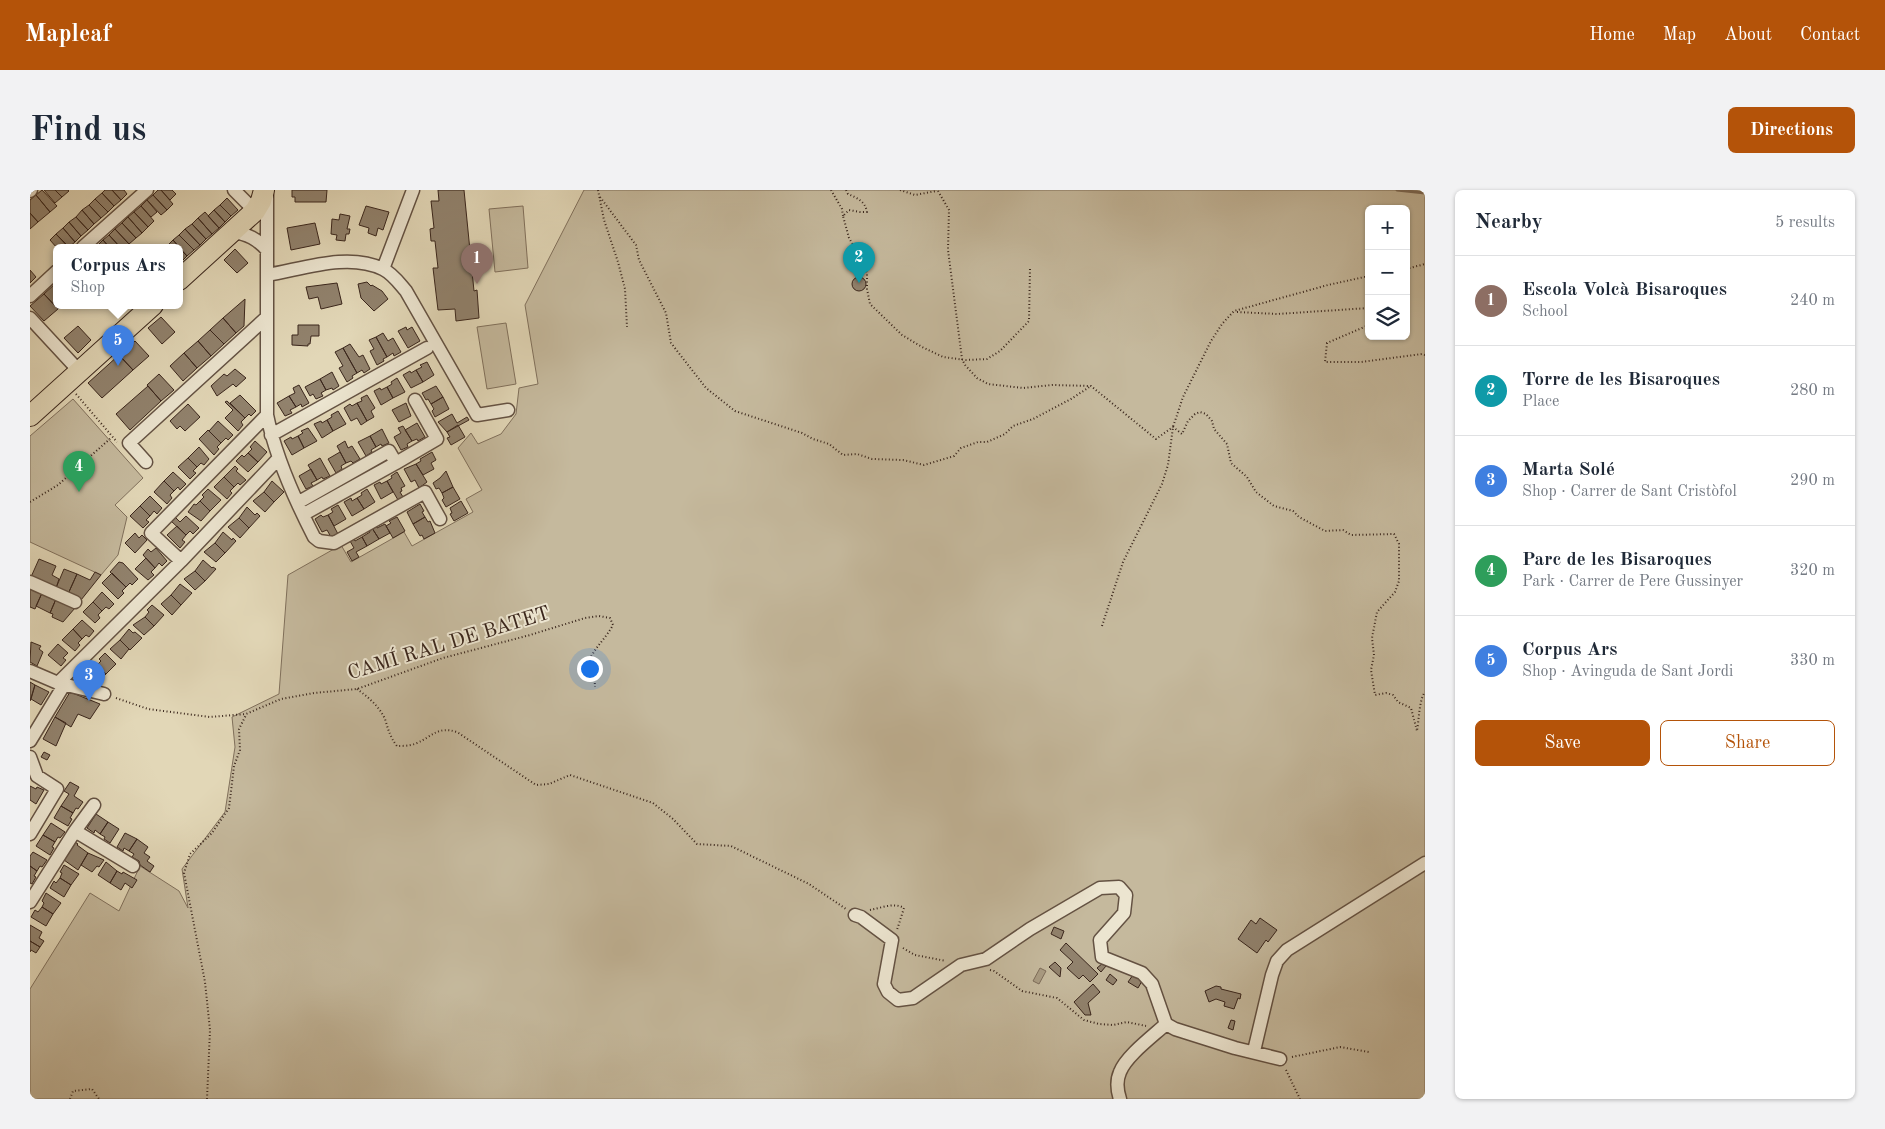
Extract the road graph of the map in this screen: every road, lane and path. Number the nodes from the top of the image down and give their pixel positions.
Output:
1 (147, 190) edge
2 (234, 190) edge
3 (265, 190) edge
4 (413, 190) edge
5 (598, 190) edge
6 (832, 190) edge
7 (846, 190) edge
8 (900, 190) edge
9 (938, 191) edge
10 (600, 197) junction
11 (255, 211) junction
12 (843, 216) junction
13 (233, 232) junction
14 (87, 244) edge
15 (267, 250) junction
16 (1425, 264) edge
17 (1410, 268) edge
18 (383, 269) junction
19 (1030, 269) dead end
20 (267, 275) junction
21 (53, 276) edge
22 (183, 276) edge
23 (1365, 277) edge
24 (30, 296) edge
25 (1365, 308) edge
26 (149, 309) edge
27 (1234, 312) junction
28 (267, 316) junction
29 (30, 318) edge
30 (627, 327) dead end
31 (1365, 327) edge
32 (427, 348) dead end
33 (1425, 355) edge
34 (962, 359) junction
35 (73, 378) junction
36 (1091, 386) junction
37 (415, 400) dead end
38 (508, 410) dead end
39 (267, 415) junction
40 (30, 416) edge
41 (1173, 427) junction
42 (271, 435) junction
43 (112, 437) junction
44 (129, 443) junction
45 (279, 458) junction
46 (146, 462) dead end
47 (30, 502) edge
48 (301, 508) junction
49 (440, 519) dead end
50 (181, 561) junction
51 (30, 582) edge
52 (75, 602) dead end
53 (1102, 626) dead end
54 (30, 671) edge
55 (61, 684) junction
56 (595, 687) dead end
57 (357, 689) junction
58 (1425, 692) edge
59 (104, 694) joint
60 (246, 714) junction
61 (30, 741) edge
62 (30, 757) edge
63 (94, 805) dead end
64 (76, 831) junction
65 (30, 834) edge
66 (1425, 863) edge
67 (133, 866) dead end
68 (30, 902) edge
69 (858, 916) junction
70 (892, 940) junction
71 (961, 965) junction
72 (984, 969) dead end
73 (1166, 1024) junction
74 (1254, 1051) junction
75 (1369, 1052) dead end
76 (1280, 1059) junction
77 (70, 1099) edge
78 (99, 1099) edge
79 (207, 1099) edge
80 (1120, 1099) edge
81 (1300, 1099) edge

1 - 14 street
2 - 11 street
3 - 11 main road
3 - 15 street
4 - 18 street
5 - 10 path
6 - 12 path
7 - 12 path
8 - 9 path
9 - 34 path
10 - 30 path
10 - 36 path
11 - 13 main road
12 - 34 path
13 - 15 street
13 - 22 main road
15 - 20 street
16 - 17 path
18 - 20 street
18 - 38 street
19 - 34 path
20 - 28 street
21 - 24 street
23 - 27 path
25 - 27 path
26 - 35 main road
27 - 41 path
28 - 39 street
28 - 44 street
29 - 35 street
31 - 33 path
32 - 42 street
34 - 36 path
35 - 40 main road
35 - 43 path
36 - 41 path
37 - 48 street
39 - 42 street
39 - 50 street
41 - 53 path
41 - 58 path
42 - 45 street
43 - 44 path
43 - 47 path
44 - 46 street
45 - 48 street
45 - 50 street
48 - 49 street
50 - 55 street
51 - 52 street
54 - 55 street
55 - 59 street
55 - 61 street
56 - 57 path, CAMÍ RAL DE BATET
57 - 60 path, CAMÍ RAL DE BATET
57 - 69 path
59 - 60 path, CAMÍ RAL DE BATET
60 - 79 path
62 - 65 street
63 - 64 street
64 - 67 street
64 - 68 street
66 - 74 street
69 - 70 street
69 - 70 path
70 - 71 path
70 - 71 street
71 - 73 street
72 - 73 path
73 - 74 street
73 - 80 street
74 - 76 street
75 - 76 path
76 - 81 path
77 - 78 path

